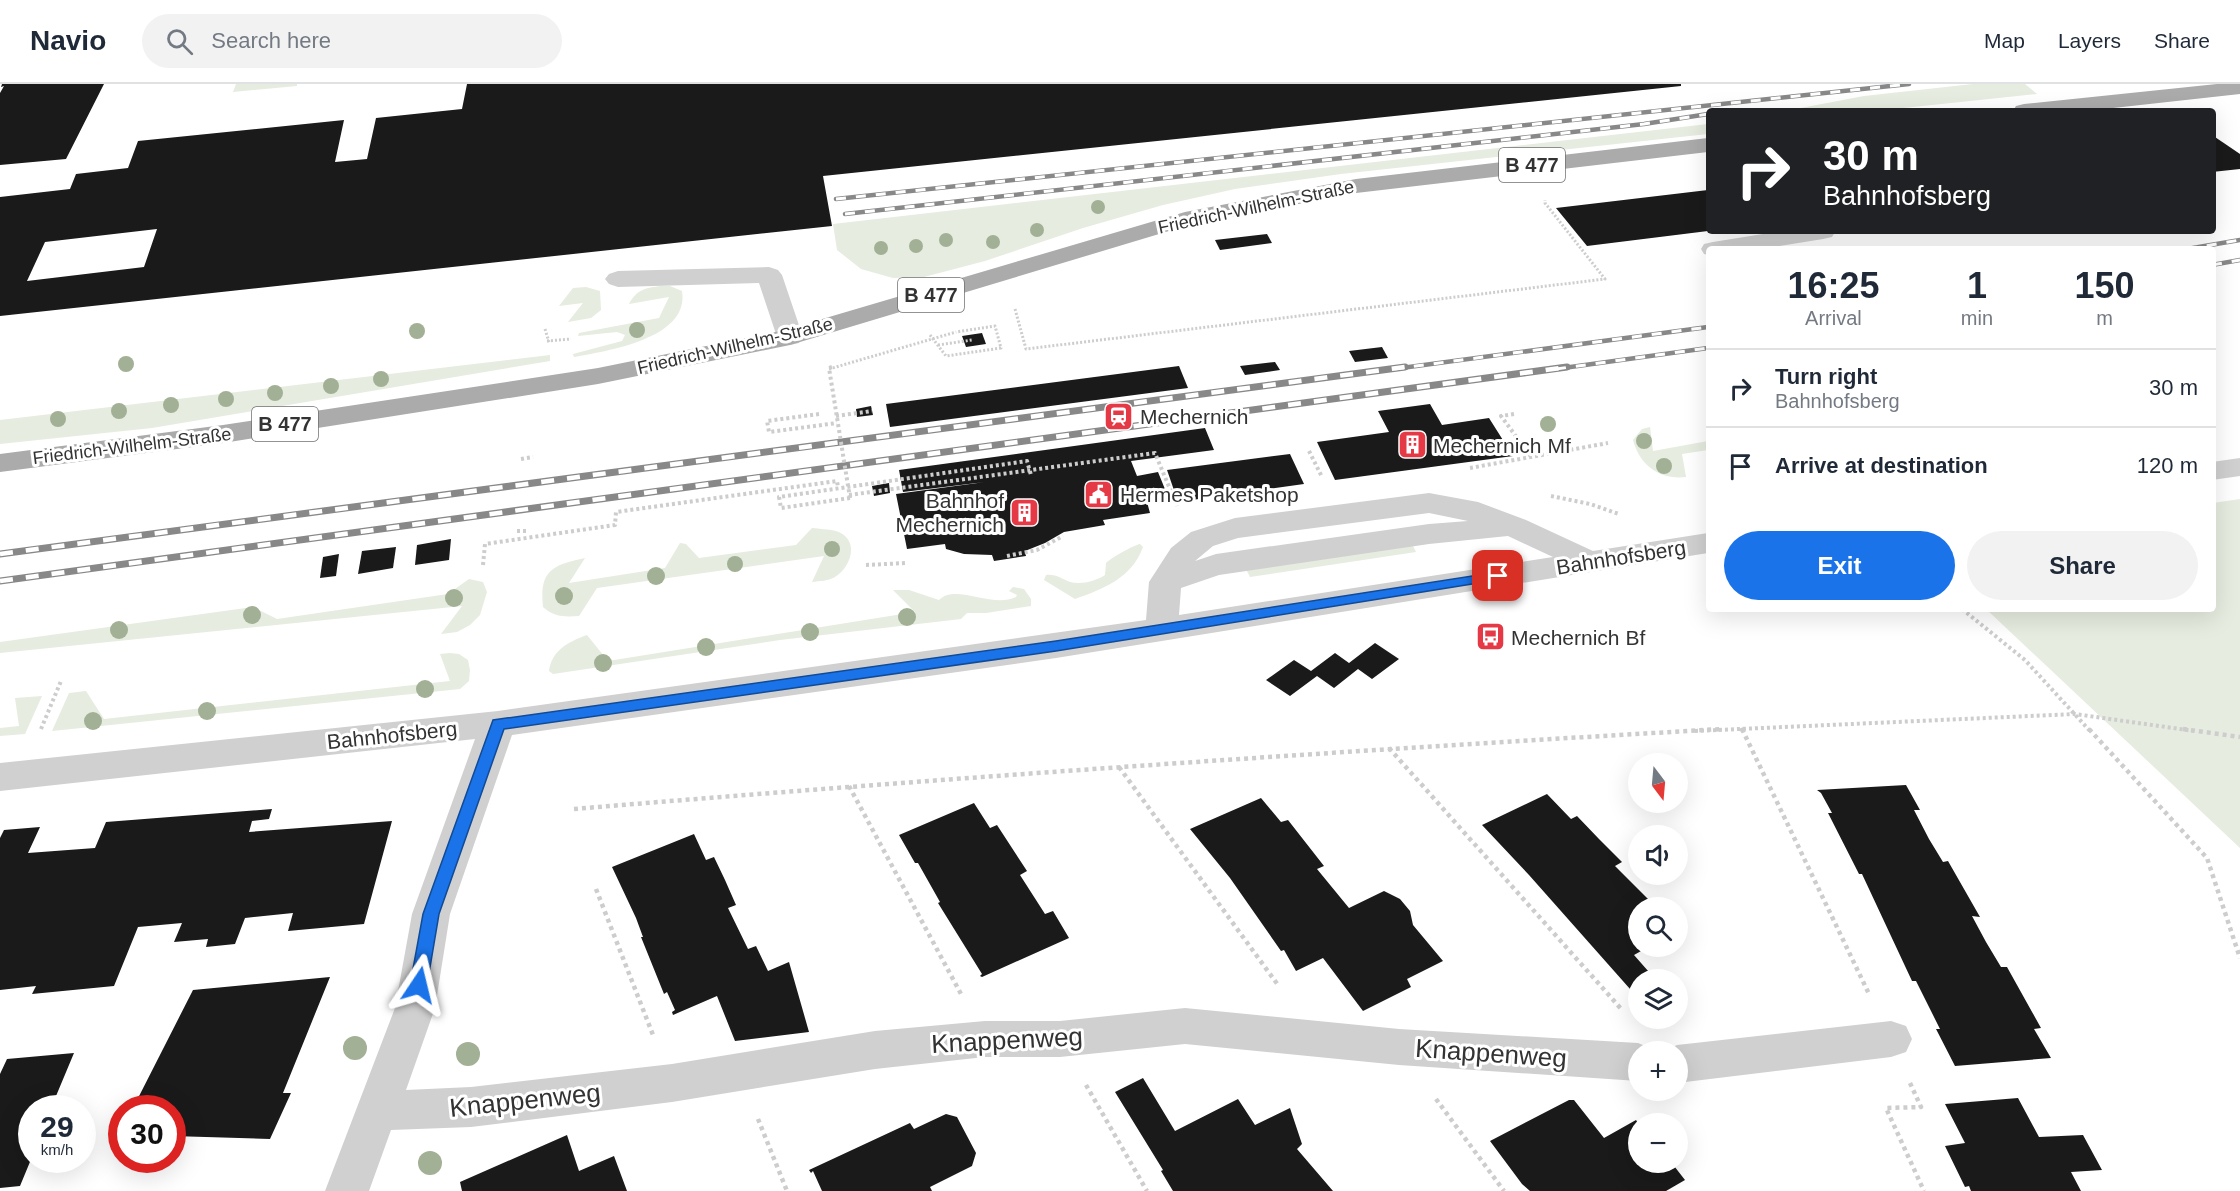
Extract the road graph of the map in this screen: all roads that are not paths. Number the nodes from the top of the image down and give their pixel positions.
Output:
1 (2240, 88) edge
2 (2052, 108) edge
3 (1706, 145) edge
4 (1812, 234) edge
5 (1746, 246) edge
6 (618, 279) dead end
7 (790, 337) junction
8 (0, 463) edge
9 (2240, 467) edge
10 (2216, 470) edge
11 (1706, 543) edge
12 (1589, 561) junction
13 (1162, 628) junction
14 (498, 724) junction
15 (0, 777) edge
16 (1891, 1040) road end
17 (1628, 1061) edge
18 (1688, 1063) edge
19 (378, 1111) junction
20 (347, 1191) edge

1 - 2 main road
3 - 7 main road, Friedrich-Wilhelm-Straße / B 477
4 - 5 street
6 - 7 street
7 - 8 main road, Friedrich-Wilhelm-Straße / B 477
9 - 10 street
11 - 12 street, Bahnhofsberg
12 - 13 street, Bahnhofsberg
12 - 13 street
13 - 14 street, Bahnhofsberg
14 - 15 street, Bahnhofsberg
14 - 19 street
16 - 18 street
17 - 19 street, Knappenweg
19 - 20 street

